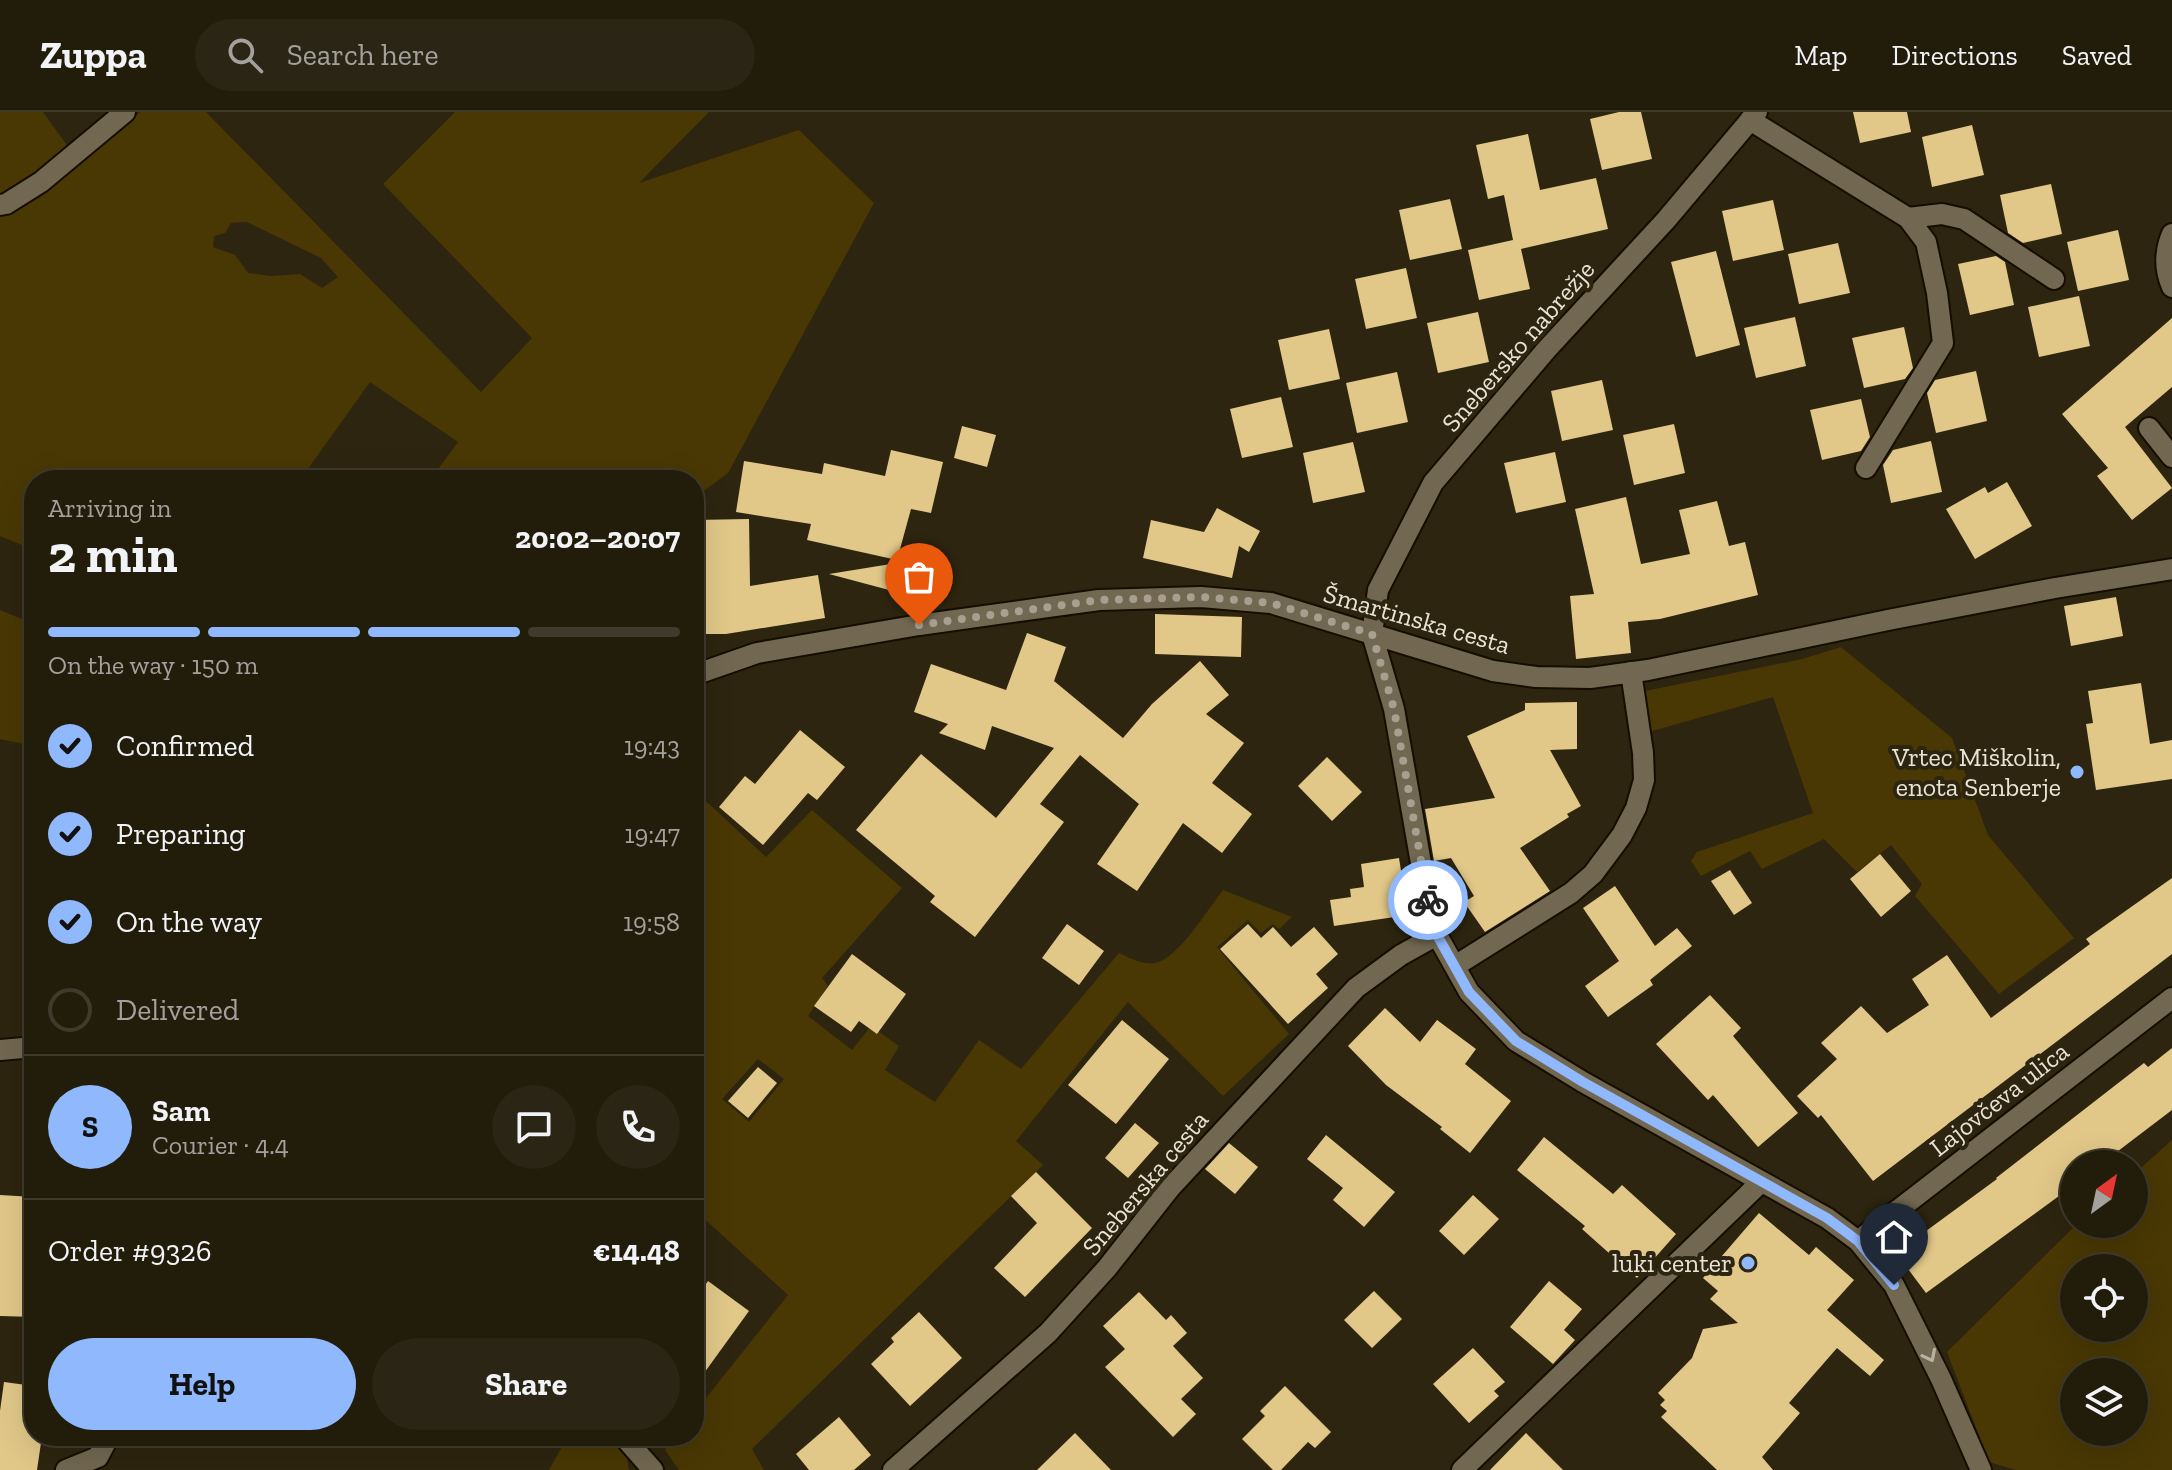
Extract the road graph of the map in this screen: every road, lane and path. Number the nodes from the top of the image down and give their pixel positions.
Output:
1 (125, 112) edge
2 (1754, 116) edge
3 (0, 205) edge
4 (1908, 218) junction
5 (2172, 234) edge
6 (2054, 279) dead end
7 (2172, 287) edge
8 (2149, 428) dead end
9 (2172, 457) edge
10 (1866, 468) dead end
11 (2172, 569) edge
12 (1372, 634) junction
13 (704, 672) edge
14 (1631, 672) junction
15 (1437, 935) junction
16 (1455, 966) junction
17 (2172, 998) edge
18 (24, 1048) edge
19 (0, 1050) edge
20 (1760, 1183) junction
21 (1858, 1241) junction
22 (104, 1446) edge
23 (632, 1446) edge
24 (66, 1470) edge
25 (653, 1470) edge
26 (893, 1470) edge
27 (1462, 1470) edge
28 (1981, 1470) edge

1 - 3 street
2 - 4 street, Snebersko nabrežje
2 - 12 street, Snebersko nabrežje
4 - 6 street
4 - 10 street, Snebersko nabrežje
5 - 7 street
8 - 9 street
11 - 14 street, Šmartinska cesta
12 - 13 street, Šmartinska cesta
12 - 14 street, Šmartinska cesta
12 - 15 street
14 - 16 street
15 - 16 street
15 - 26 street, Sneberska cesta
16 - 20 street
17 - 21 street, Lajovčeva ulica
18 - 19 street
20 - 21 street
20 - 27 street
21 -> 28 street
22 - 24 street
23 - 25 street

